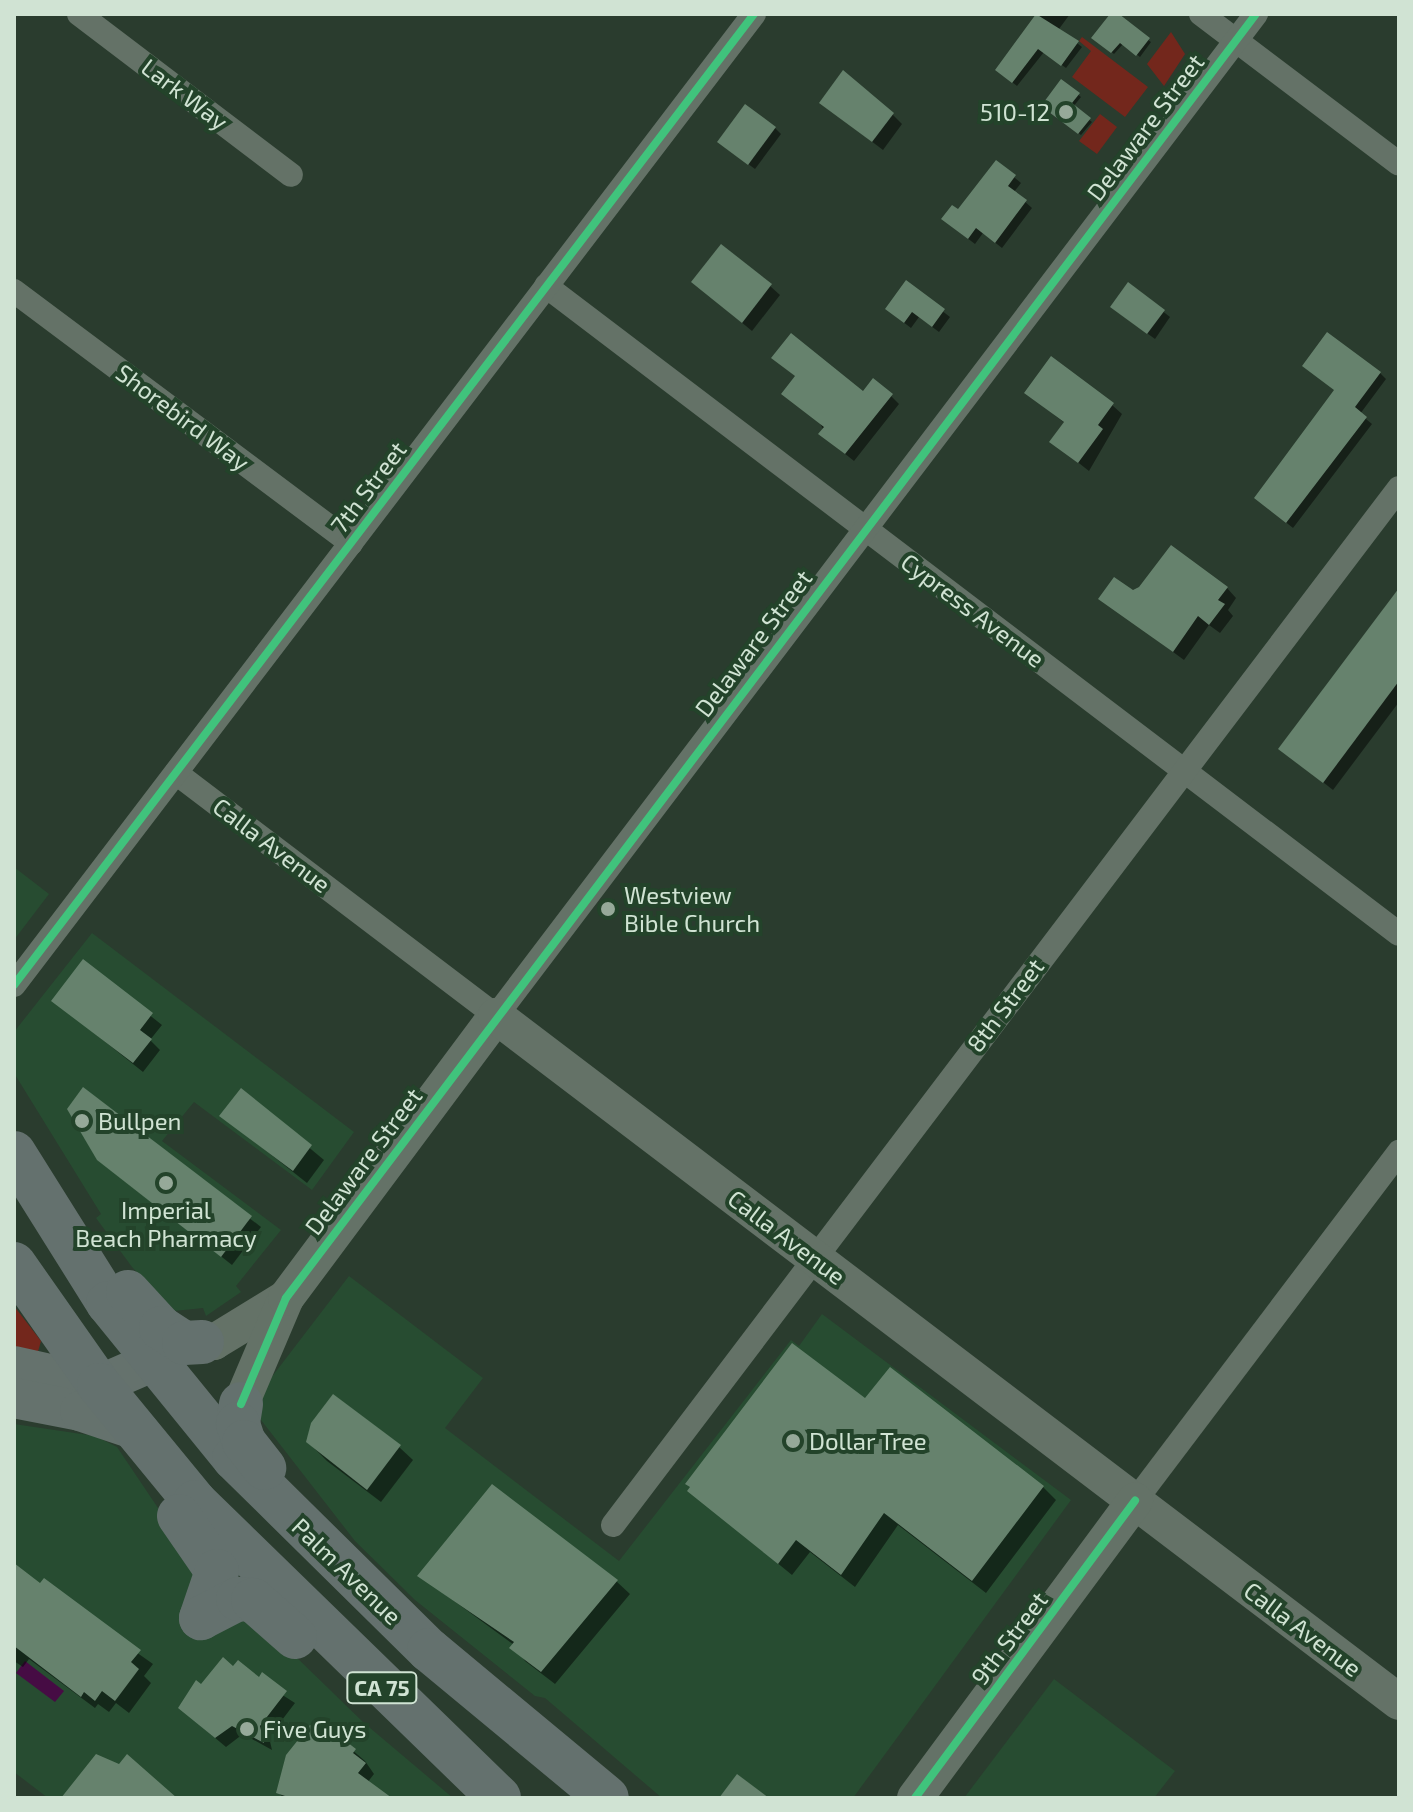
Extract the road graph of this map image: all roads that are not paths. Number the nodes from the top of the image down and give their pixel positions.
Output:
1 (79, 14) edge
2 (754, 14) edge
3 (1201, 14) edge
4 (1256, 14) edge
5 (1236, 41) junction
6 (1399, 164) edge
7 (291, 175) dead end
8 (546, 286) junction
9 (14, 291) edge
10 (1399, 488) edge
11 (866, 528) junction
12 (351, 543) junction
13 (1184, 770) junction
14 (176, 773) junction
15 (1399, 934) edge
16 (14, 985) edge
17 (496, 1016) junction
18 (1399, 1152) edge
19 (14, 1153) edge
20 (74, 1247) junction
21 (813, 1256) junction
22 (14, 1264) edge
23 (286, 1298) junction
24 (202, 1342) joint
25 (152, 1362) junction
26 (14, 1366) edge
27 (99, 1385) junction
28 (14, 1398) edge
29 (241, 1404) joint
30 (150, 1446) junction
31 (1135, 1501) junction
32 (613, 1525) dead end
33 (304, 1530) junction
34 (1399, 1702) edge
35 (496, 1798) edge
36 (607, 1798) edge
37 (915, 1798) edge

1 - 7 street, Lark Way
2 - 8 street, 7th Street
3 - 5 street
4 - 5 street, Delaware Street
5 - 6 street
5 - 11 street, Delaware Street
8 - 11 street, Cypress Avenue
8 - 12 street, 7th Street
9 - 12 street, Shorebird Way
10 - 13 street, 8th Street
11 - 13 street, Cypress Avenue
11 - 17 street, Delaware Street
12 - 14 street, 7th Street
13 - 15 street, Cypress Avenue
13 - 21 street, 8th Street
14 - 16 street, 7th Street
14 - 17 street, Calla Avenue
17 - 21 street, Calla Avenue
17 - 23 street, Delaware Street
18 - 31 street, 9th Street
19 - 20 highway, CA 75
20 - 24 highway
20 - 25 highway, CA 75
21 - 31 street, Calla Avenue
21 - 32 street, 8th Street
22 - 27 highway, CA 75
23 - 24 street, Delaware Street
23 - 29 street, Delaware Street
25 - 27 main road
25 - 33 highway, Palm Avenue / CA 75
26 - 27 main road
27 - 30 highway, CA 75
28 - 30 main road
29 - 33 highway
30 - 35 highway, CA 75
30 - 35 highway
31 - 34 street, Calla Avenue
31 - 37 street, 9th Street
33 - 36 highway, Palm Avenue / CA 75

